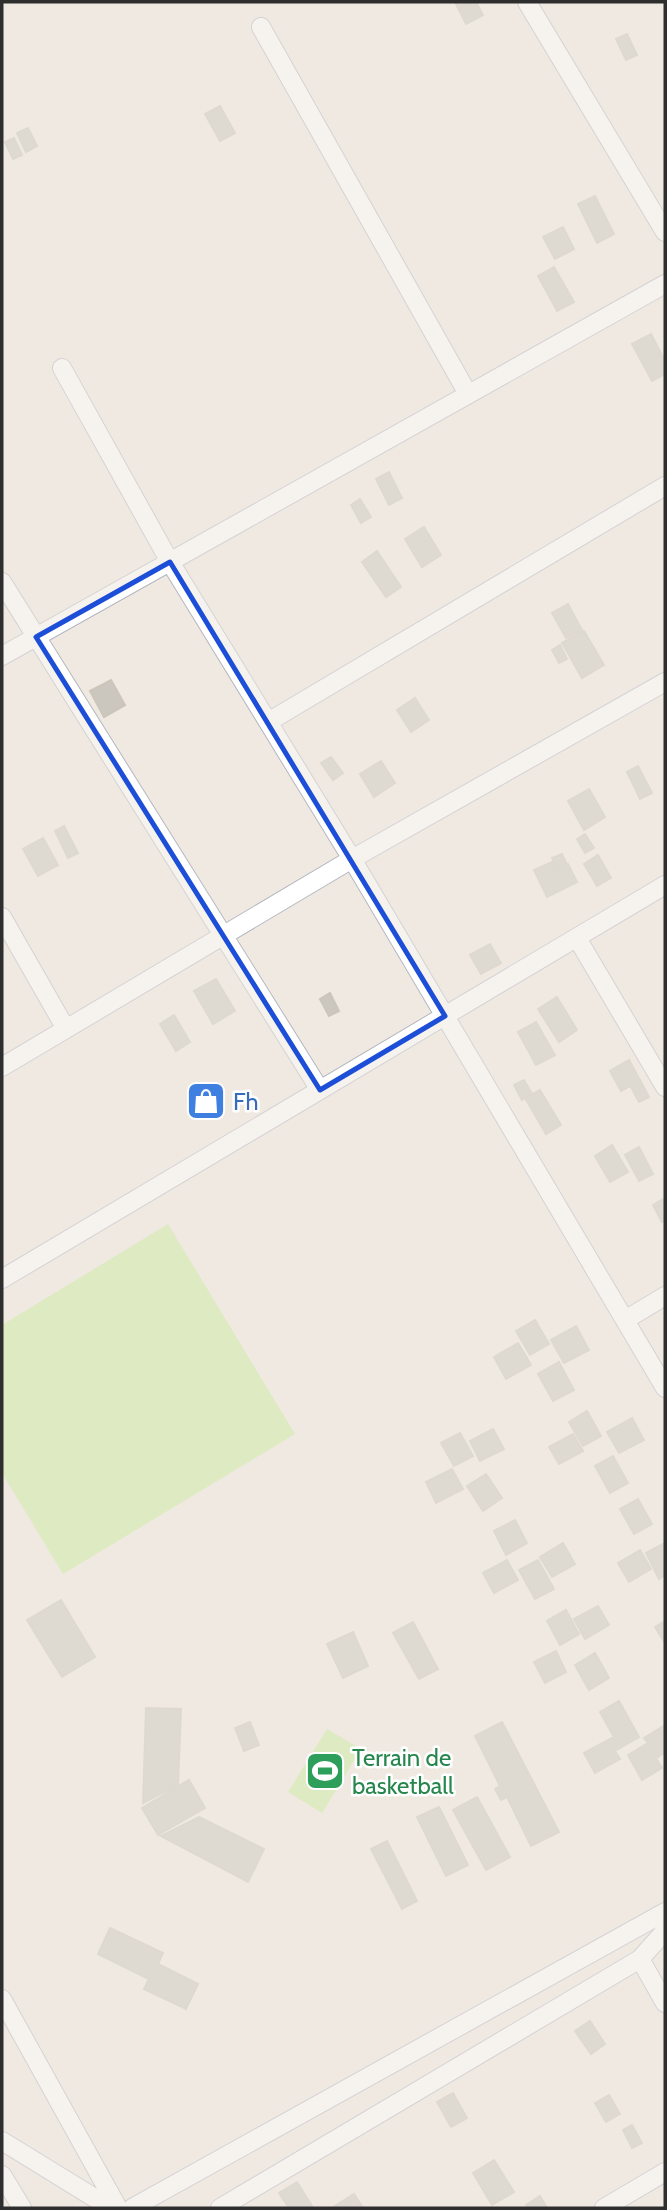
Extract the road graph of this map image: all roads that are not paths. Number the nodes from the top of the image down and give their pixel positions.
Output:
1 (527, 2) edge
2 (261, 27) dead end
3 (665, 232) edge
4 (665, 284) edge
5 (62, 368) dead end
6 (468, 394) junction
7 (665, 486) edge
8 (170, 562) junction
9 (2, 582) edge
10 (36, 637) junction
11 (2, 656) edge
12 (665, 681) edge
13 (268, 722) junction
14 (352, 859) junction
15 (665, 885) edge
16 (2, 917) edge
17 (223, 936) junction
18 (577, 938) junction
19 (445, 1016) junction
20 (66, 1029) junction
21 (2, 1067) edge
22 (665, 1087) edge
23 (320, 1090) junction
24 (4, 1271) edge
25 (665, 1296) edge
26 (625, 1320) junction
27 (665, 1388) edge
28 (665, 1912) edge
29 (665, 1931) edge
30 (640, 1959) junction
31 (2, 1999) edge
32 (665, 2003) edge
33 (2, 2141) edge
34 (665, 2172) edge
35 (2, 2175) edge
36 (22, 2208) edge
37 (111, 2208) edge
38 (117, 2208) edge
39 (132, 2208) edge
40 (220, 2208) edge
41 (604, 2208) edge

1 - 3 street
2 - 6 street
4 - 6 street
5 - 8 street
6 - 8 street
7 - 13 street
8 - 10 street
8 - 13 street
9 - 10 street
10 - 11 street
10 - 17 street
12 - 14 street
13 - 14 street
14 - 17 street
14 - 19 street
15 - 18 street
16 - 20 street
17 - 20 street
17 - 23 street
18 - 19 street
18 - 22 street
19 - 23 street
19 - 26 street
20 - 21 street
23 - 24 street
25 - 26 street
26 - 27 street
28 - 39 street
29 - 30 street
30 - 32 street
30 - 40 street
31 - 38 street
33 - 37 street
34 - 41 street
35 - 36 street

